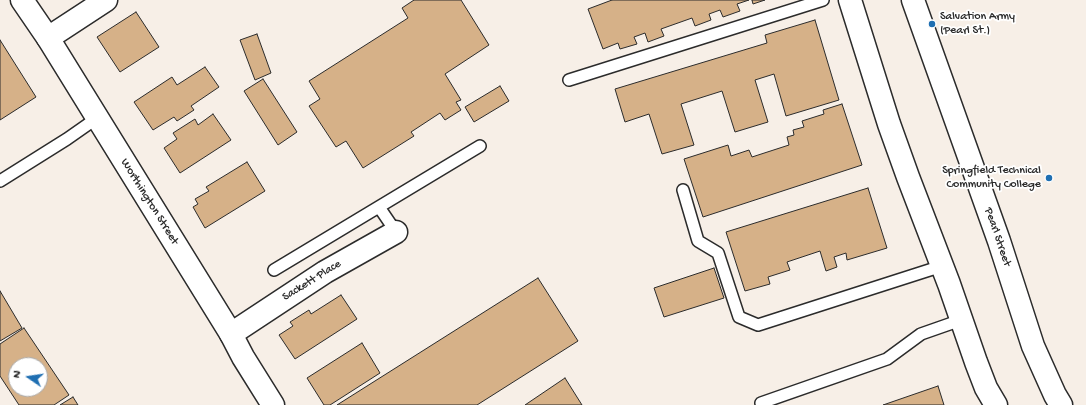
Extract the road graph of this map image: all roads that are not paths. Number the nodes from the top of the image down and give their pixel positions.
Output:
1 (22, 0) edge
2 (106, 0) edge
3 (823, 0) edge
4 (850, 0) edge
5 (913, 0) edge
6 (48, 38) junction
7 (569, 80) dead end
8 (97, 118) junction
9 (480, 146) dead end
10 (0, 181) edge
11 (683, 190) dead end
12 (379, 207) junction
13 (396, 232) joint
14 (942, 266) junction
15 (274, 270) dead end
16 (961, 320) junction
17 (231, 334) junction
18 (761, 403) dead end
19 (273, 405) edge
20 (996, 405) edge
21 (1061, 405) edge

1 - 6 street, Worthington Street
2 - 6 street
3 - 7 lane
4 - 14 street
5 - 21 street, Pearl Street
6 - 8 street, Worthington Street
8 - 10 lane
8 - 17 street, Worthington Street
9 - 12 lane
11 - 14 lane
12 - 13 lane
12 - 15 lane
13 - 17 street, Sackett Place
14 - 16 street
16 - 18 lane
16 - 20 street
17 - 19 street, Worthington Street

